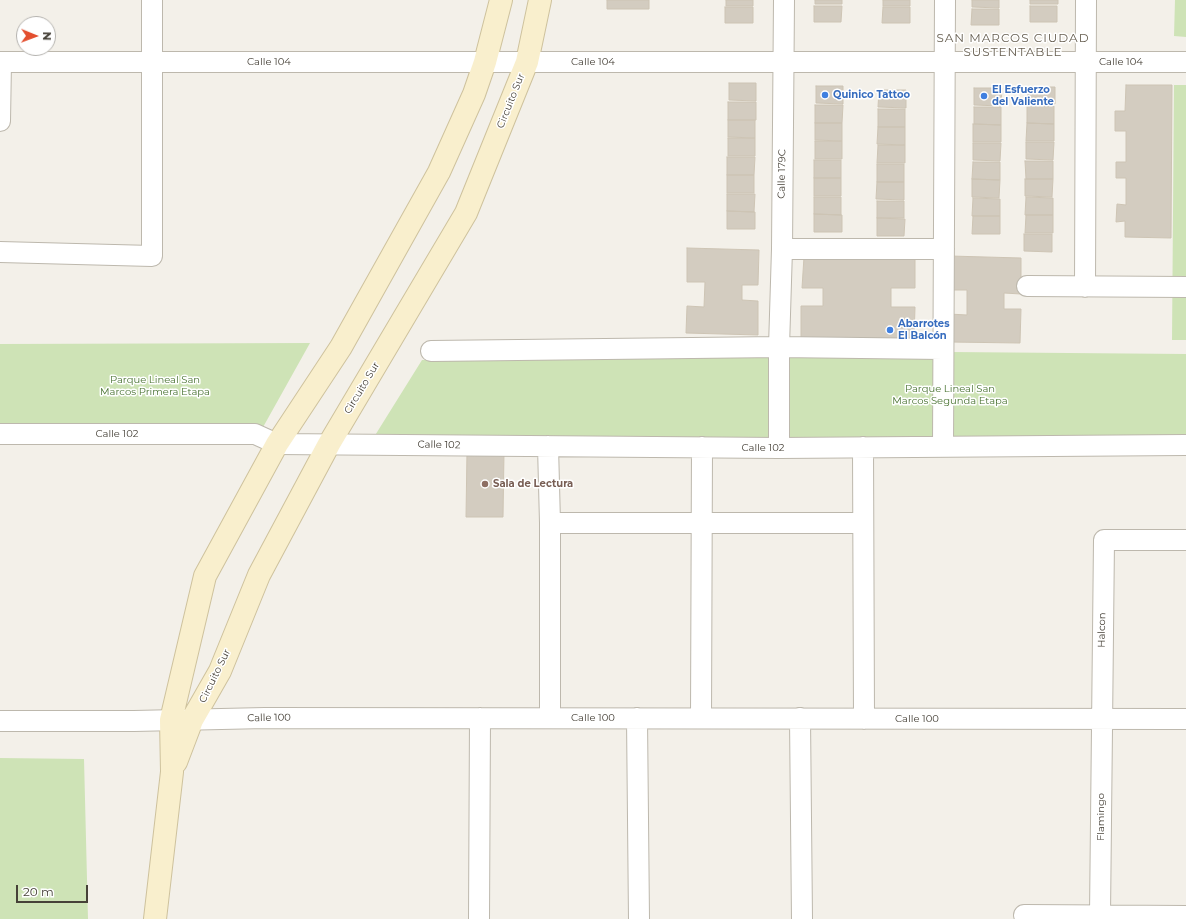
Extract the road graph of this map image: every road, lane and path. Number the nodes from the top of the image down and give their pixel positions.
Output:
1 (152, 0) edge
2 (501, 0) edge
3 (540, 0) edge
4 (784, 0) edge
5 (945, 0) edge
6 (1086, 0) edge
7 (0, 62) edge
8 (152, 62) junction
9 (485, 62) junction
10 (527, 62) junction
11 (783, 62) junction
12 (945, 62) junction
13 (1085, 62) junction
14 (1186, 62) edge
15 (0, 121) edge
16 (782, 249) junction
17 (944, 249) junction
18 (0, 252) edge
19 (1027, 286) dead end
20 (1085, 286) junction
21 (1186, 287) edge
22 (779, 347) junction
23 (943, 349) junction
24 (431, 351) dead end
25 (0, 434) edge
26 (277, 444) junction
27 (329, 444) junction
28 (1186, 445) edge
29 (548, 446) junction
30 (702, 447) junction
31 (871, 447) junction
32 (943, 447) junction
33 (779, 448) junction
34 (550, 523) junction
35 (701, 523) junction
36 (863, 523) junction
37 (1186, 540) edge
38 (480, 718) junction
39 (550, 718) junction
40 (637, 718) junction
41 (701, 718) junction
42 (800, 718) junction
43 (864, 719) junction
44 (1101, 719) junction
45 (1186, 719) edge
46 (182, 720) junction
47 (0, 721) edge
48 (1024, 915) dead end
49 (1100, 915) junction
50 (1186, 916) edge
51 (155, 919) edge
52 (479, 919) edge
53 (639, 919) edge
54 (802, 919) edge

1 - 8 street
2 - 9 street
3 - 10 street, Circuito Sur
4 - 11 street, Calle 179C
5 - 12 street
6 - 13 street
7 - 8 street, Calle 104
7 - 15 street
8 - 9 street, Calle 104
8 - 18 street
9 - 10 street, Calle 104
9 - 26 street
10 - 11 street, Calle 104
10 - 27 street, Circuito Sur
11 - 12 street, Calle 104
11 - 16 street, Calle 179C
12 - 13 street, Calle 104
12 - 17 street
13 - 14 street, Calle 104
13 - 20 street
16 - 17 street
16 - 22 street, Calle 179C
17 - 23 street
19 - 20 street
20 - 21 street
22 - 23 street
22 - 24 street
22 - 33 street, Calle 179C
23 - 32 street
25 - 26 street, Calle 102
26 - 27 street, Calle 102
26 - 46 street
27 - 29 street, Calle 102
27 - 46 street, Circuito Sur
28 - 32 street, Calle 102
29 - 30 street, Calle 102
29 - 34 street
30 - 33 street, Calle 102
30 - 35 street
31 - 32 street, Calle 102
31 - 33 street, Calle 102
31 - 36 street
34 - 35 street
34 - 39 street
35 - 36 street
35 - 41 street
36 - 43 street
37 - 44 street, Halcon
38 - 39 street, Calle 100
38 - 46 street, Calle 100
38 - 52 street
39 - 40 street, Calle 100
40 - 41 street, Calle 100
40 - 53 street
41 - 42 street, Calle 100
42 - 43 street, Calle 100
42 - 54 street
43 - 44 street, Calle 100
44 - 45 street, Calle 100
44 - 49 street, Flamingo
46 - 47 street, Calle 100
46 - 51 street
48 - 49 street
49 - 50 street

